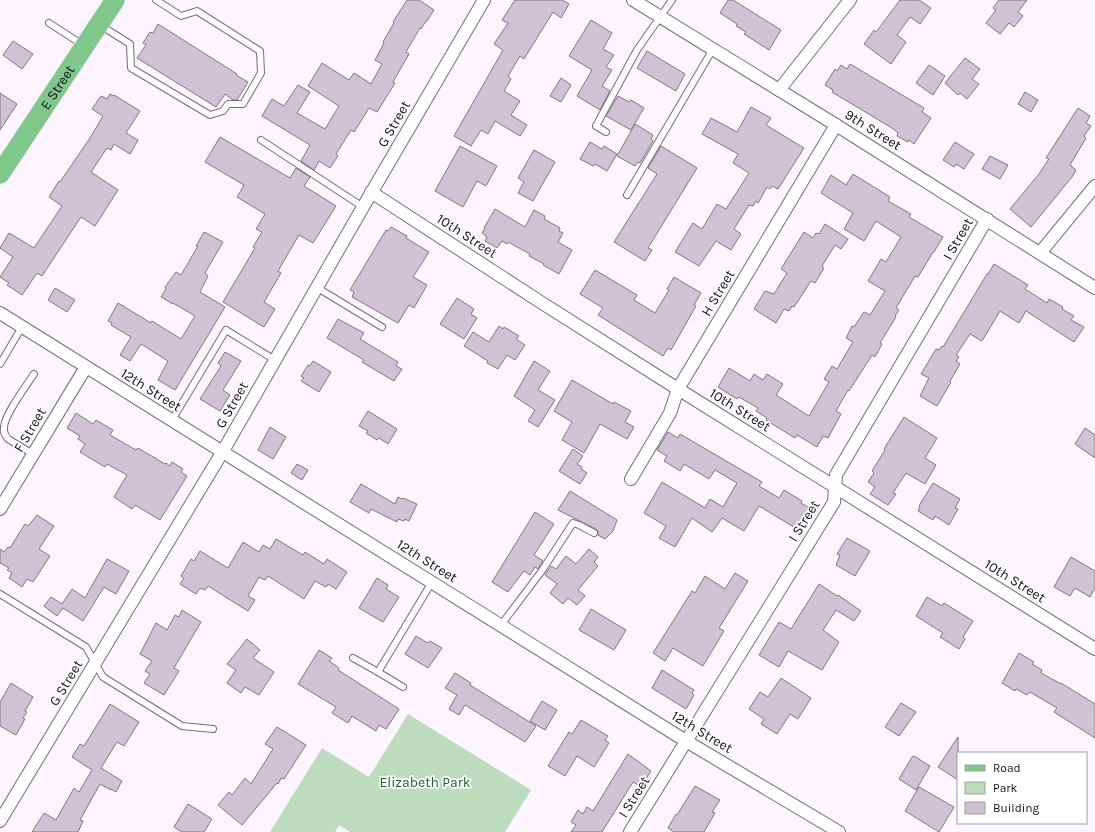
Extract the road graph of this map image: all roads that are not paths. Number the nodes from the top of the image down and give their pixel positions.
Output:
1 (115, 0) edge
2 (156, 0) edge
3 (484, 0) edge
4 (633, 0) edge
5 (672, 0) edge
6 (850, 0) edge
7 (661, 17) junction
8 (49, 23) dead end
9 (99, 24) junction
10 (85, 46) junction
11 (713, 49) junction
12 (779, 90) junction
13 (836, 125) junction
14 (606, 132) dead end
15 (261, 140) dead end
16 (0, 174) edge
17 (1095, 186) edge
18 (371, 192) junction
19 (627, 195) dead end
20 (363, 207) junction
21 (987, 219) junction
22 (1040, 253) junction
23 (316, 287) junction
24 (1095, 288) edge
25 (0, 313) edge
26 (22, 327) junction
27 (382, 327) dead end
28 (275, 360) junction
29 (0, 364) edge
30 (86, 368) junction
31 (34, 374) dead end
32 (678, 389) junction
33 (3, 418) edge
34 (172, 420) junction
35 (223, 451) junction
36 (33, 454) junction
37 (631, 479) dead end
38 (834, 487) junction
39 (0, 509) edge
40 (594, 533) dead end
41 (432, 582) junction
42 (0, 594) edge
43 (501, 625) junction
44 (1095, 649) edge
45 (353, 658) dead end
46 (95, 663) junction
47 (378, 672) junction
48 (403, 687) dead end
49 (213, 729) dead end
50 (686, 741) junction
51 (0, 821) edge
52 (630, 832) edge
53 (839, 832) edge

1 - 9 main road, E Street
2 - 9 lane
3 - 18 street, G Street
4 - 7 street, 9th Street
5 - 7 lane
6 - 12 street
7 - 11 street, 9th Street
7 - 14 lane
8 - 10 lane
9 - 10 main road, E Street
10 - 16 main road, E Street
11 - 12 street, 9th Street
11 - 19 lane
12 - 13 street, 9th Street
13 - 21 street, 9th Street
13 - 32 street, H Street
15 - 20 lane
17 - 22 street
18 - 20 street, G Street
18 - 32 street, 10th Street
20 - 23 street, G Street
21 - 22 street, 9th Street
21 - 38 street, I Street
22 - 24 street, 9th Street
23 - 27 lane
23 - 28 street, G Street
25 - 26 street, 12th Street
26 - 29 lane
26 - 30 street, 12th Street
28 - 34 lane
28 - 35 street, G Street
30 - 34 street, 12th Street
30 - 36 street, F Street
31 - 33 lane
32 - 37 street, H Street
32 - 38 street, 10th Street
33 - 36 lane
34 - 35 street, 12th Street
35 - 41 street, 12th Street
35 - 46 street, G Street
36 - 39 street, F Street
38 - 44 street, 10th Street
38 - 50 street, I Street
40 - 43 lane
41 - 43 street, 12th Street
41 - 47 lane
42 - 46 lane
43 - 50 street, 12th Street
45 - 47 lane
46 - 49 lane
46 - 51 street, G Street
47 - 48 lane
50 - 52 street, I Street
50 - 53 street, 12th Street

